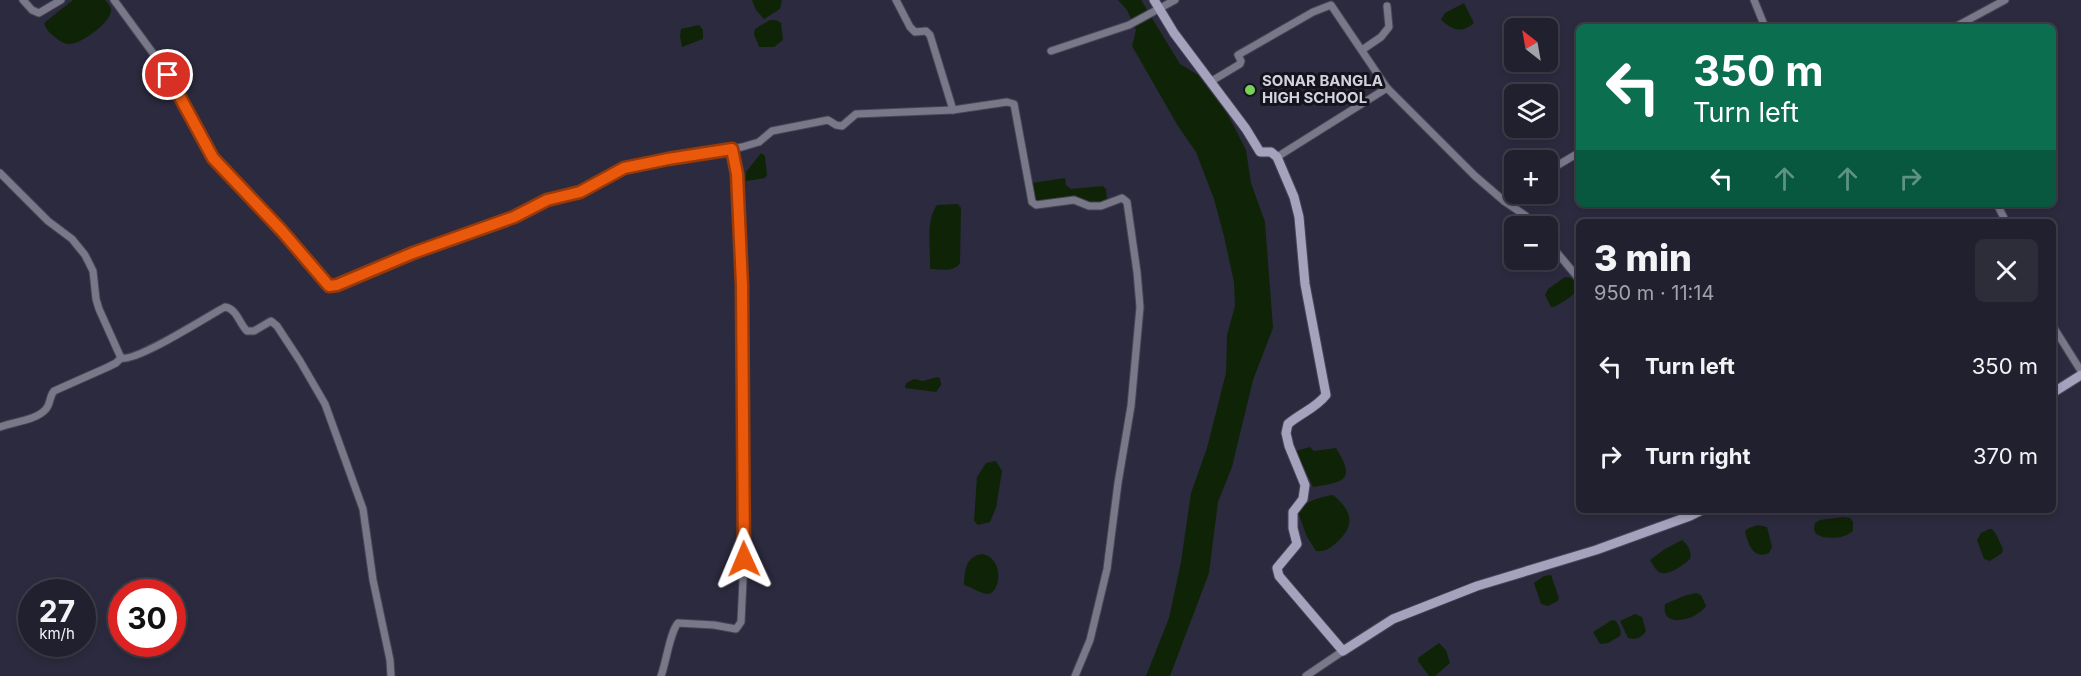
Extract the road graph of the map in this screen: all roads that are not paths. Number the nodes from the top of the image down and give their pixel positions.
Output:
1 (23, 0) edge
2 (61, 0) edge
3 (114, 0) edge
4 (896, 0) edge
5 (1154, 0) edge
6 (1175, 0) edge
7 (1754, 0) edge
8 (2005, 0) edge
9 (1330, 2) edge
10 (1387, 6) dead end
11 (1156, 11) junction
12 (1764, 24) edge
13 (1961, 24) edge
14 (1362, 50) junction
15 (1051, 51) dead end
16 (1210, 82) junction
17 (1387, 88) junction
18 (953, 110) junction
19 (732, 149) junction
20 (1576, 154) edge
21 (1277, 157) junction
22 (1558, 165) edge
23 (0, 173) edge
24 (1504, 201) edge
25 (1508, 204) edge
26 (1526, 216) edge
27 (1558, 254) edge
28 (1576, 275) edge
29 (2056, 331) edge
30 (121, 358) junction
31 (2081, 373) edge
32 (2056, 391) edge
33 (0, 427) edge
34 (1696, 513) edge
35 (1343, 651) junction
36 (391, 676) edge
37 (661, 676) edge
38 (1075, 676) edge
39 (1306, 676) edge

1 - 2 street
3 - 19 street
4 - 18 street
5 - 11 street
6 - 11 street
7 - 12 street
8 - 13 street
9 - 14 street
9 - 16 street
10 - 14 street
11 - 15 street
11 - 16 street
14 - 17 street
16 - 21 street
17 - 21 street
17 - 24 street
18 - 19 street
18 - 38 street
19 - 37 street
20 - 22 street
21 - 35 street
23 - 30 street
25 - 26 street
27 - 28 street
29 - 31 street
30 - 33 street
30 - 36 street
31 - 32 street
34 - 35 street
35 - 39 street

